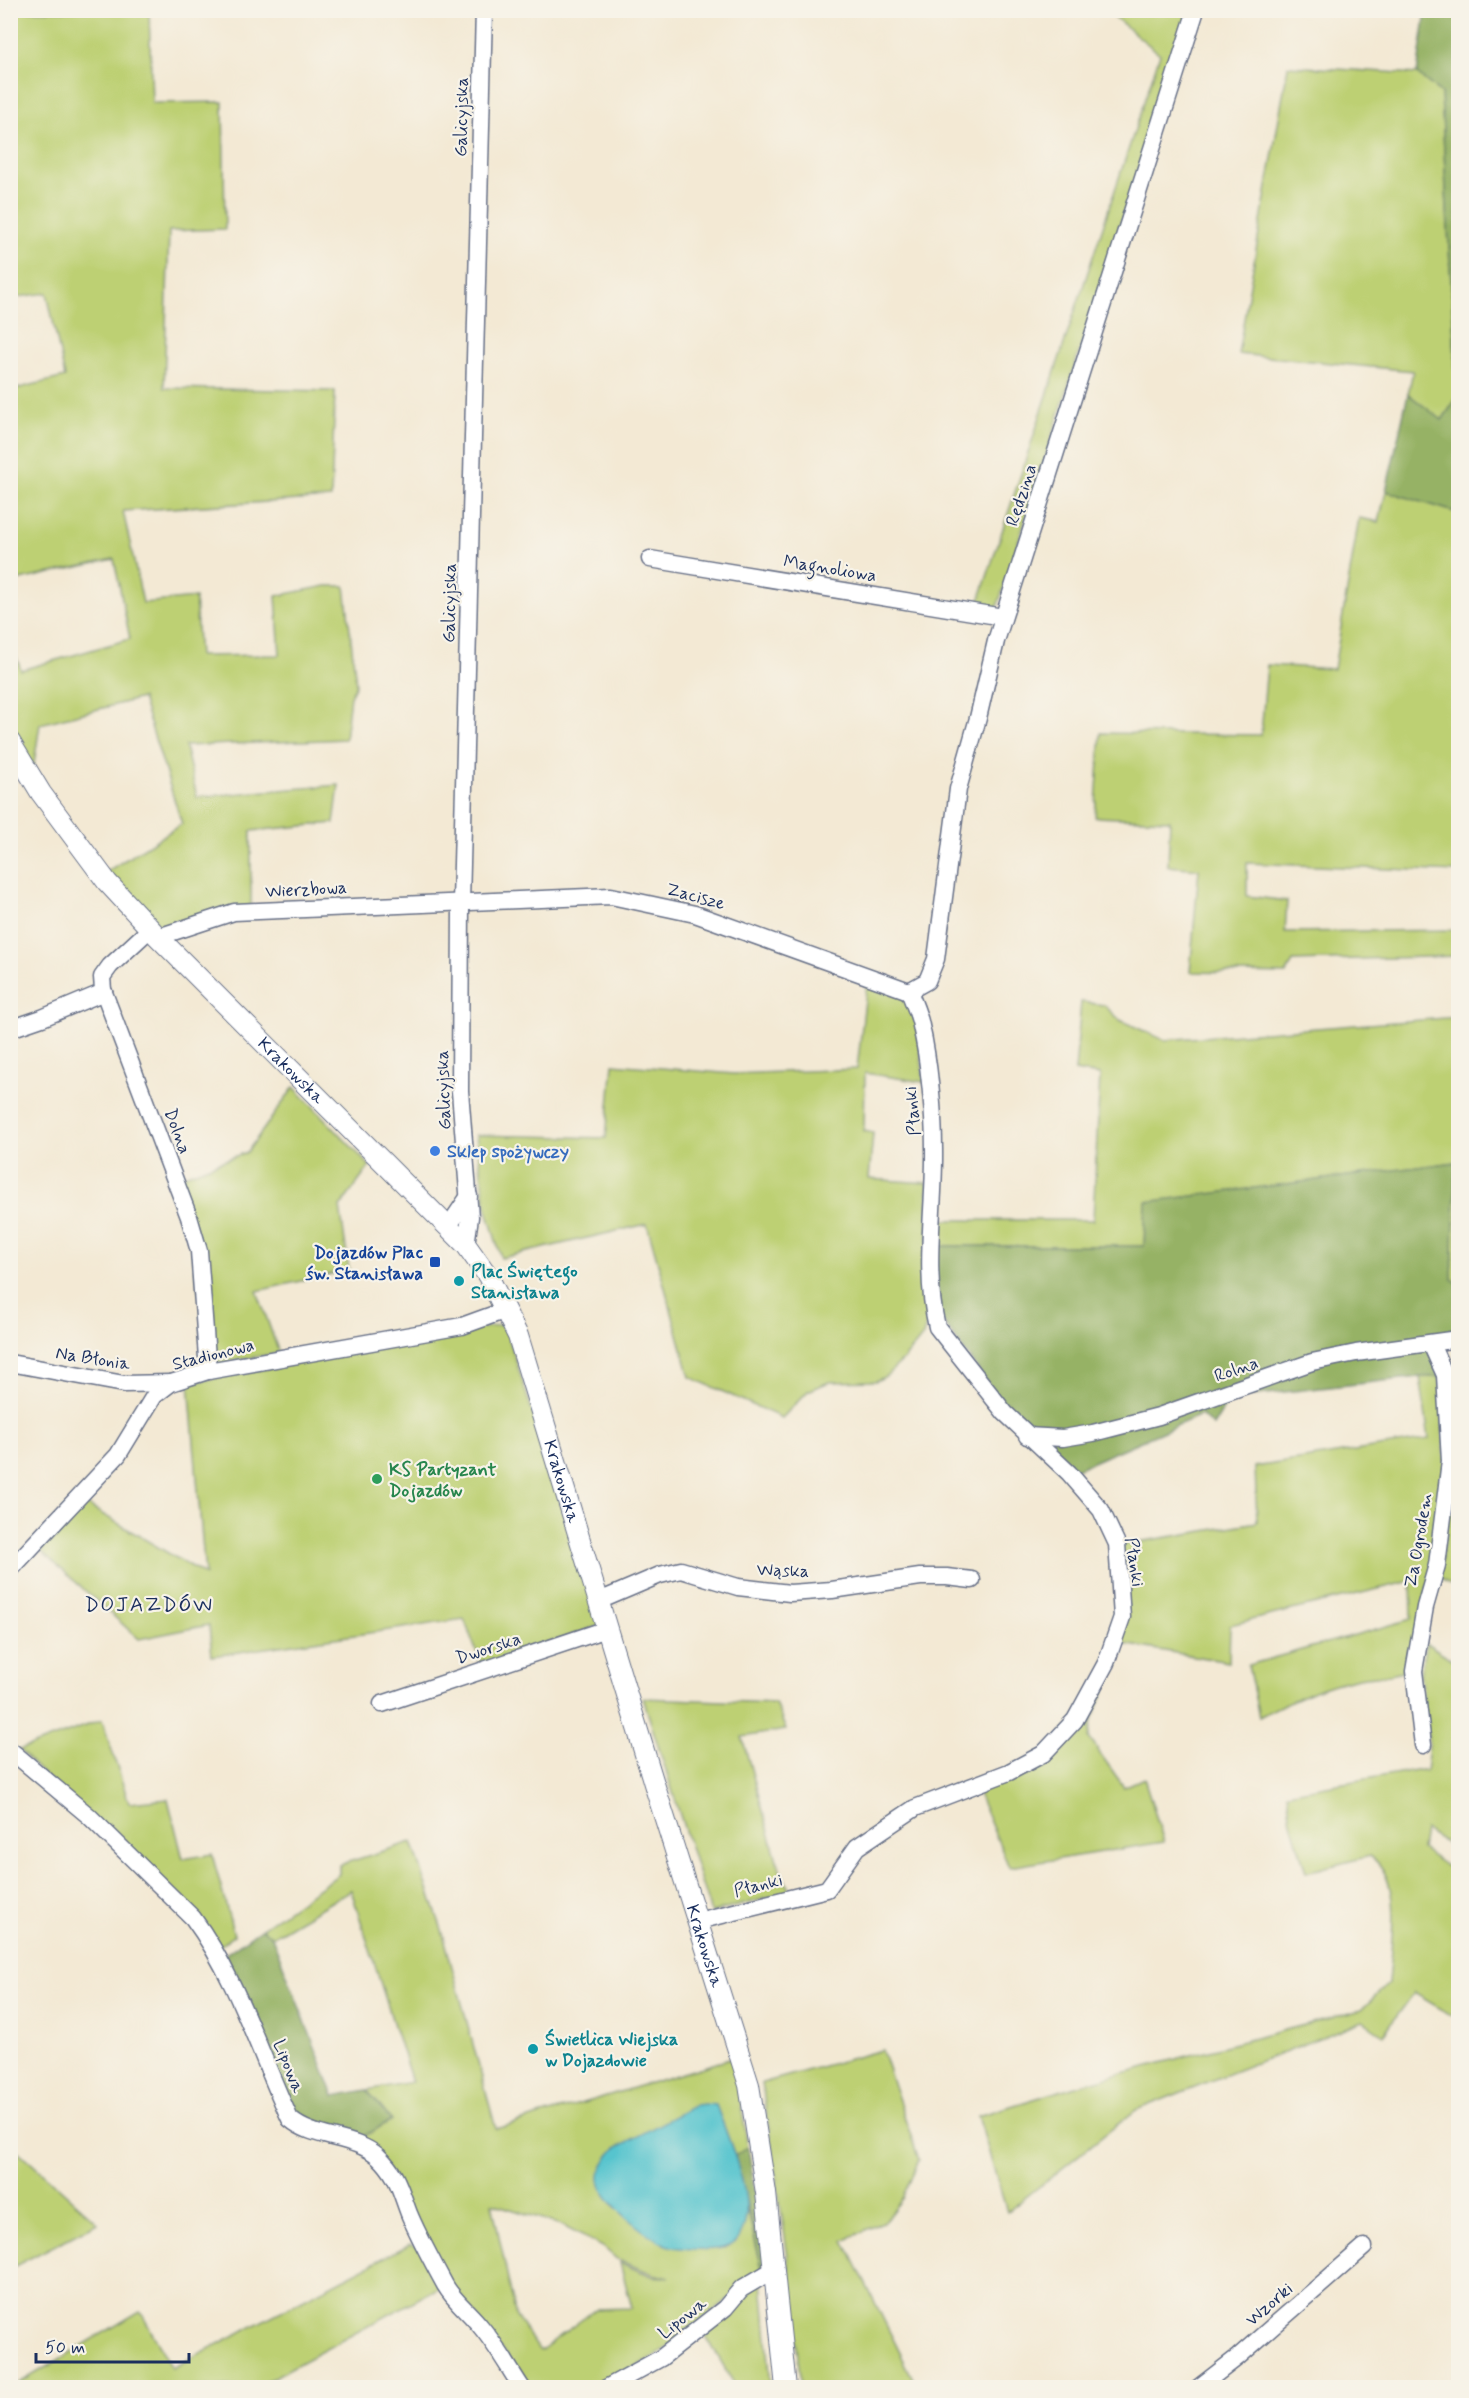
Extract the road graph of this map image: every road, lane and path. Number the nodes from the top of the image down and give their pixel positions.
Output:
1 (483, 10) edge
2 (1196, 10) edge
3 (650, 559) dead end
4 (1003, 617) junction
5 (10, 742) edge
6 (461, 903) junction
7 (154, 933) junction
8 (909, 991) junction
9 (104, 992) junction
10 (10, 1029) edge
11 (469, 1196) junction
12 (448, 1227) junction
13 (466, 1245) junction
14 (506, 1310) junction
15 (1458, 1339) edge
16 (1431, 1344) junction
17 (10, 1364) edge
18 (208, 1371) junction
19 (171, 1383) junction
20 (1027, 1436) junction
21 (10, 1570) edge
22 (972, 1580) dead end
23 (599, 1601) junction
24 (607, 1629) junction
25 (382, 1704) dead end
26 (1423, 1744) dead end
27 (10, 1750) edge
28 (698, 1921) junction
29 (1364, 2247) dead end
30 (775, 2269) junction
31 (522, 2388) edge
32 (606, 2388) edge
33 (786, 2388) edge
34 (1198, 2388) edge

1 - 6 street, Galicyjska
2 - 4 street, Rędzina
3 - 4 street, Magnoliowa
4 - 8 street, Rędzina
5 - 7 street, Krakowska
6 - 7 street, Wierzbowa
6 - 8 street, Zacisze
6 - 11 street, Galicyjska
7 - 9 street
7 - 12 street, Krakowska
8 - 20 street, Płanki
9 - 10 street
9 - 18 street, Dolna
11 - 12 street
11 - 13 street, Galicyjska
12 - 13 street, Krakowska
13 - 14 street, Krakowska
14 - 18 street, Stadionowa
14 - 23 street, Krakowska
15 - 16 street, Rolna
16 - 20 street, Rolna
16 - 26 street, Za Ogrodem
17 - 19 street, Na Błonia
18 - 19 street, Stadionowa
19 - 21 street, Stadionowa
20 - 28 street, Płanki
22 - 23 street, Wąska
23 - 24 street, Krakowska
24 - 25 street, Dworska
24 - 28 street, Krakowska
27 - 31 street, Lipowa
28 - 30 street, Krakowska
29 - 34 street, Wzorki
30 - 32 street, Lipowa
30 - 33 street, Krakowska

